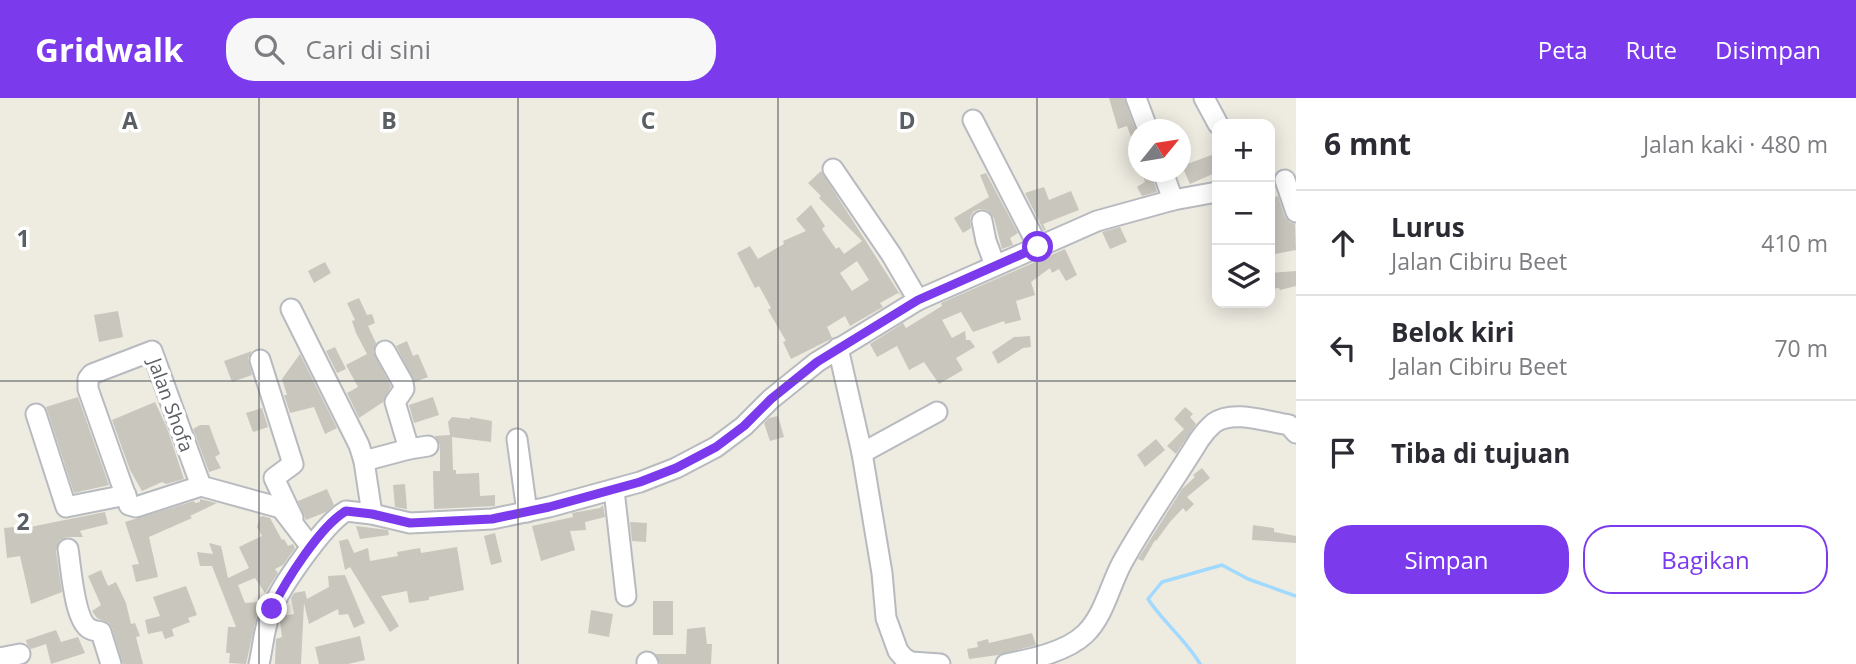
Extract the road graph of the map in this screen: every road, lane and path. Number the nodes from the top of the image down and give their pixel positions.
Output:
1 (1136, 98) edge
2 (1204, 98) edge
3 (1144, 119) edge
4 (1215, 119) edge
5 (973, 120) dead end
6 (833, 169) dead end
7 (1284, 181) edge
8 (1167, 182) edge
9 (1212, 193) edge
10 (1173, 200) junction
11 (1296, 212) edge
12 (982, 221) dead end
13 (1038, 247) junction
14 (995, 265) junction
15 (918, 300) junction
16 (291, 309) dead end
17 (838, 348) junction
18 (385, 351) dead end
19 (260, 360) dead end
20 (937, 412) dead end
21 (36, 414) dead end
22 (1296, 433) edge
23 (517, 439) dead end
24 (862, 453) junction
25 (364, 461) junction
26 (201, 486) junction
27 (614, 490) junction
28 (126, 495) junction
29 (527, 512) junction
30 (372, 514) junction
31 (293, 524) junction
32 (311, 548) junction
33 (68, 549) dead end
34 (626, 596) dead end
35 (20, 654) dead end
36 (0, 658) edge
37 (111, 664) edge
38 (259, 664) edge
39 (940, 664) edge
40 (1006, 664) edge

1 - 3 street
2 - 4 street
5 - 13 street
6 - 15 street
7 - 11 street
8 - 10 street
9 - 10 street
10 - 13 street
12 - 14 street
13 - 14 street
14 - 15 street
15 - 17 street
16 - 25 street
17 - 24 street
17 - 27 street
18 - 25 street
19 - 31 street
20 - 24 street
21 - 28 street
22 - 40 street
23 - 29 street
24 - 39 street
25 - 30 street
26 - 28 street
26 - 28 street, Jalan Shofa
26 - 31 street
27 - 29 street
27 - 34 street
29 - 30 street
30 - 32 street
31 - 32 street
32 - 38 street
33 - 37 street
35 - 36 street

